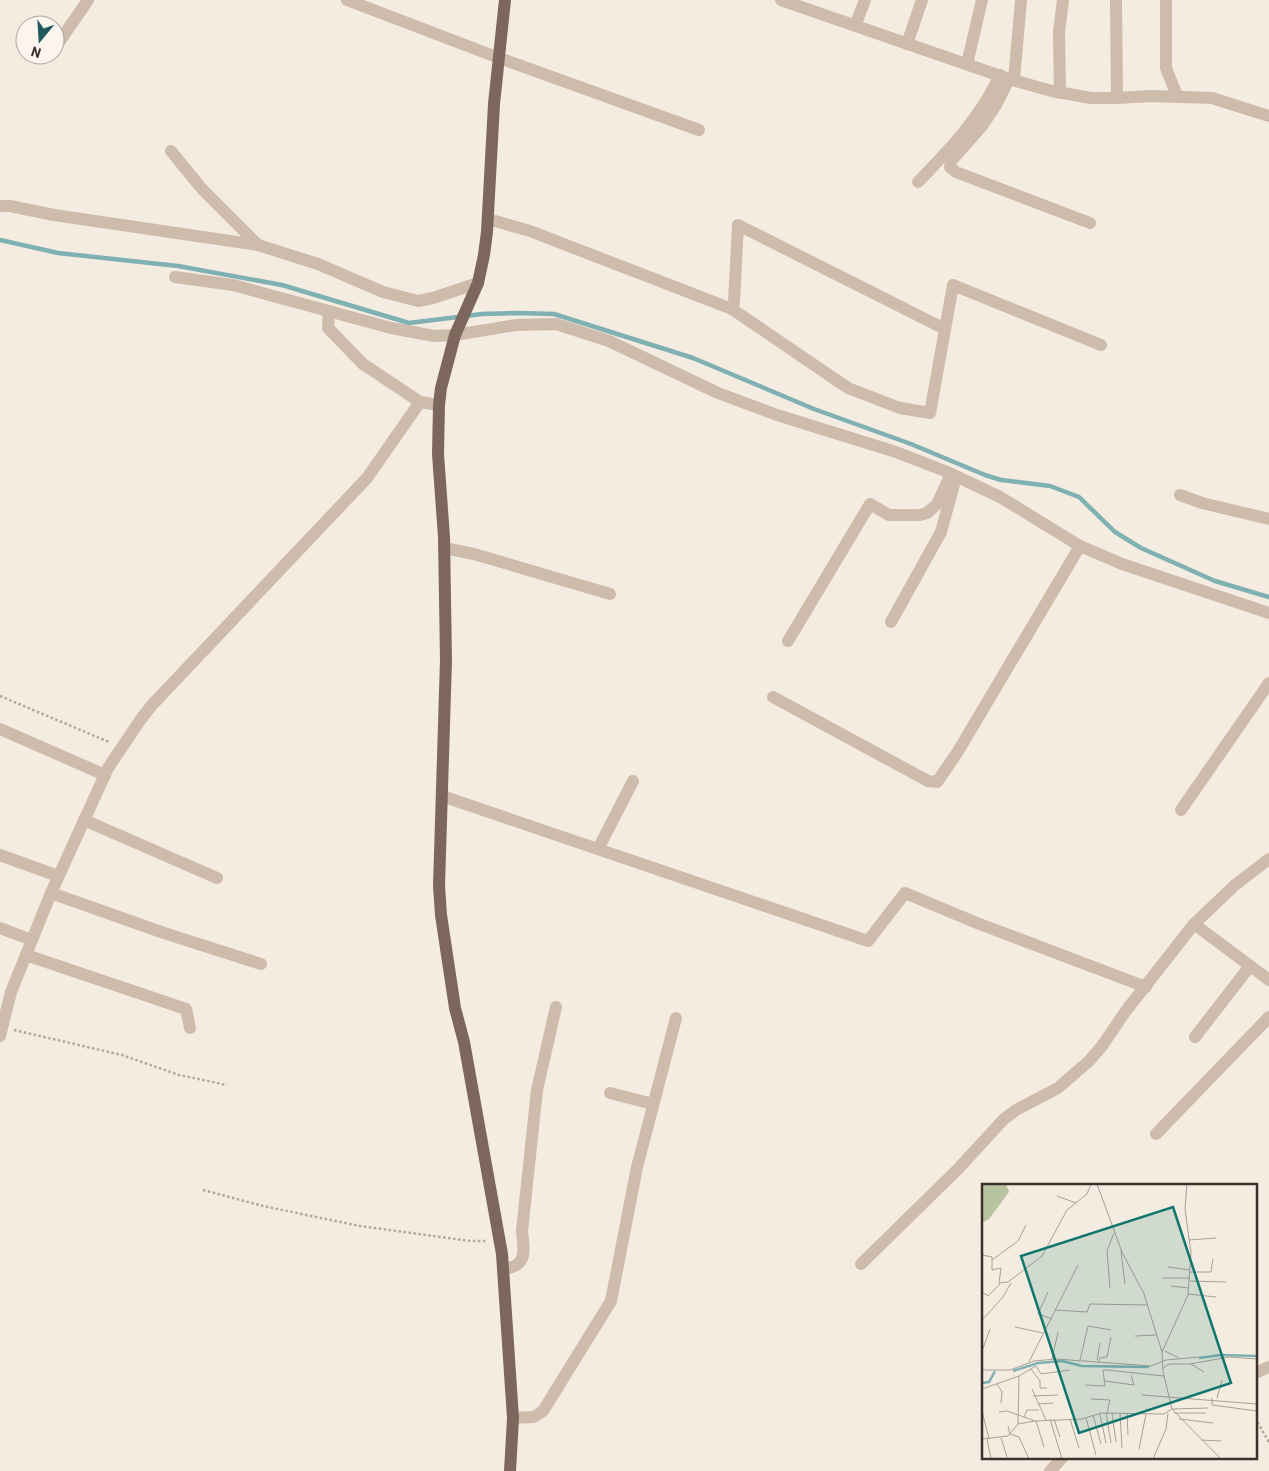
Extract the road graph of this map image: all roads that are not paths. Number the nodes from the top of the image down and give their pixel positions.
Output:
1 (88, 0) edge
2 (347, 0) edge
3 (505, 0) edge
4 (781, 0) edge
5 (864, 0) edge
6 (922, 0) edge
7 (982, 0) edge
8 (1021, 0) edge
9 (1063, 0) edge
10 (1116, 0) edge
11 (1166, 0) edge
12 (855, 26) junction
13 (65, 33) edge
14 (907, 44) junction
15 (499, 58) junction
16 (967, 64) junction
17 (1008, 78) junction
18 (1060, 93) junction
19 (1176, 96) junction
20 (1117, 98) junction
21 (1269, 116) edge
22 (699, 130) dead end
23 (171, 151) dead end
24 (918, 182) dead end
25 (0, 206) edge
26 (488, 218) junction
27 (1090, 222) dead end
28 (258, 245) junction
29 (175, 277) dead end
30 (478, 283) junction
31 (732, 309) junction
32 (329, 311) junction
33 (945, 328) junction
34 (454, 335) junction
35 (1101, 345) dead end
36 (420, 402) junction
37 (439, 405) junction
38 (954, 476) junction
39 (1180, 495) dead end
40 (1269, 519) edge
41 (1080, 546) junction
42 (444, 548) junction
43 (610, 594) dead end
44 (1269, 613) edge
45 (891, 622) dead end
46 (788, 641) dead end
47 (1269, 683) edge
48 (772, 697) dead end
49 (0, 729) edge
50 (105, 775) junction
51 (634, 781) dead end
52 (442, 796) junction
53 (1180, 810) dead end
54 (84, 820) junction
55 (598, 849) junction
56 (0, 855) edge
57 (1269, 859) edge
58 (58, 876) junction
59 (217, 878) dead end
60 (51, 892) junction
61 (1194, 924) junction
62 (0, 928) edge
63 (32, 940) junction
64 (26, 955) junction
65 (261, 964) dead end
66 (1250, 966) junction
67 (1269, 980) edge
68 (1146, 987) junction
69 (556, 1007) dead end
70 (1269, 1017) edge
71 (676, 1018) dead end
72 (190, 1028) dead end
73 (2, 1031) edge
74 (1195, 1037) dead end
75 (610, 1093) dead end
76 (653, 1104) junction
77 (1156, 1134) dead end
78 (861, 1264) dead end
79 (503, 1270) junction
80 (1269, 1367) edge
81 (1256, 1373) edge
82 (513, 1418) junction
83 (1062, 1458) edge
84 (510, 1471) edge
85 (1050, 1471) edge

1 - 13 street
2 - 15 street
3 - 15 main road
4 - 12 street
5 - 12 street
6 - 14 street
7 - 16 street
8 - 17 street
9 - 18 street
10 - 20 street
11 - 19 street
12 - 14 street
14 - 16 street
15 - 22 street
15 - 26 main road
16 - 17 street
17 - 18 street
17 - 24 street
17 - 27 street
18 - 20 street
19 - 20 street
19 - 21 street
23 - 28 street
25 - 28 street
26 - 30 main road
26 - 31 street
28 - 30 street
29 - 32 street
30 - 34 main road
31 - 33 street
31 - 33 street
32 - 34 street
32 - 36 street
33 - 35 street
34 - 37 main road
34 - 38 street
36 - 37 street
36 - 50 street
37 - 42 main road
38 - 41 street
38 - 45 street
38 - 46 street
39 - 40 street
41 - 44 street
41 - 48 street
42 - 43 street
42 - 52 main road
47 - 53 street
49 - 50 street
50 - 54 street
51 - 55 street
52 - 55 street
52 - 79 main road
54 - 58 street
54 - 59 street
55 - 68 street
56 - 58 street
57 - 61 street
58 - 60 street
60 - 63 street
60 - 65 street
61 - 66 street
61 - 68 street
62 - 63 street
63 - 64 street
64 - 72 street
64 - 73 street
66 - 67 street
66 - 74 street
68 - 78 street
69 - 79 street
70 - 77 street
71 - 76 street
75 - 76 street
76 - 82 street
79 - 82 main road
80 - 81 street
82 - 84 main road
83 - 85 street

